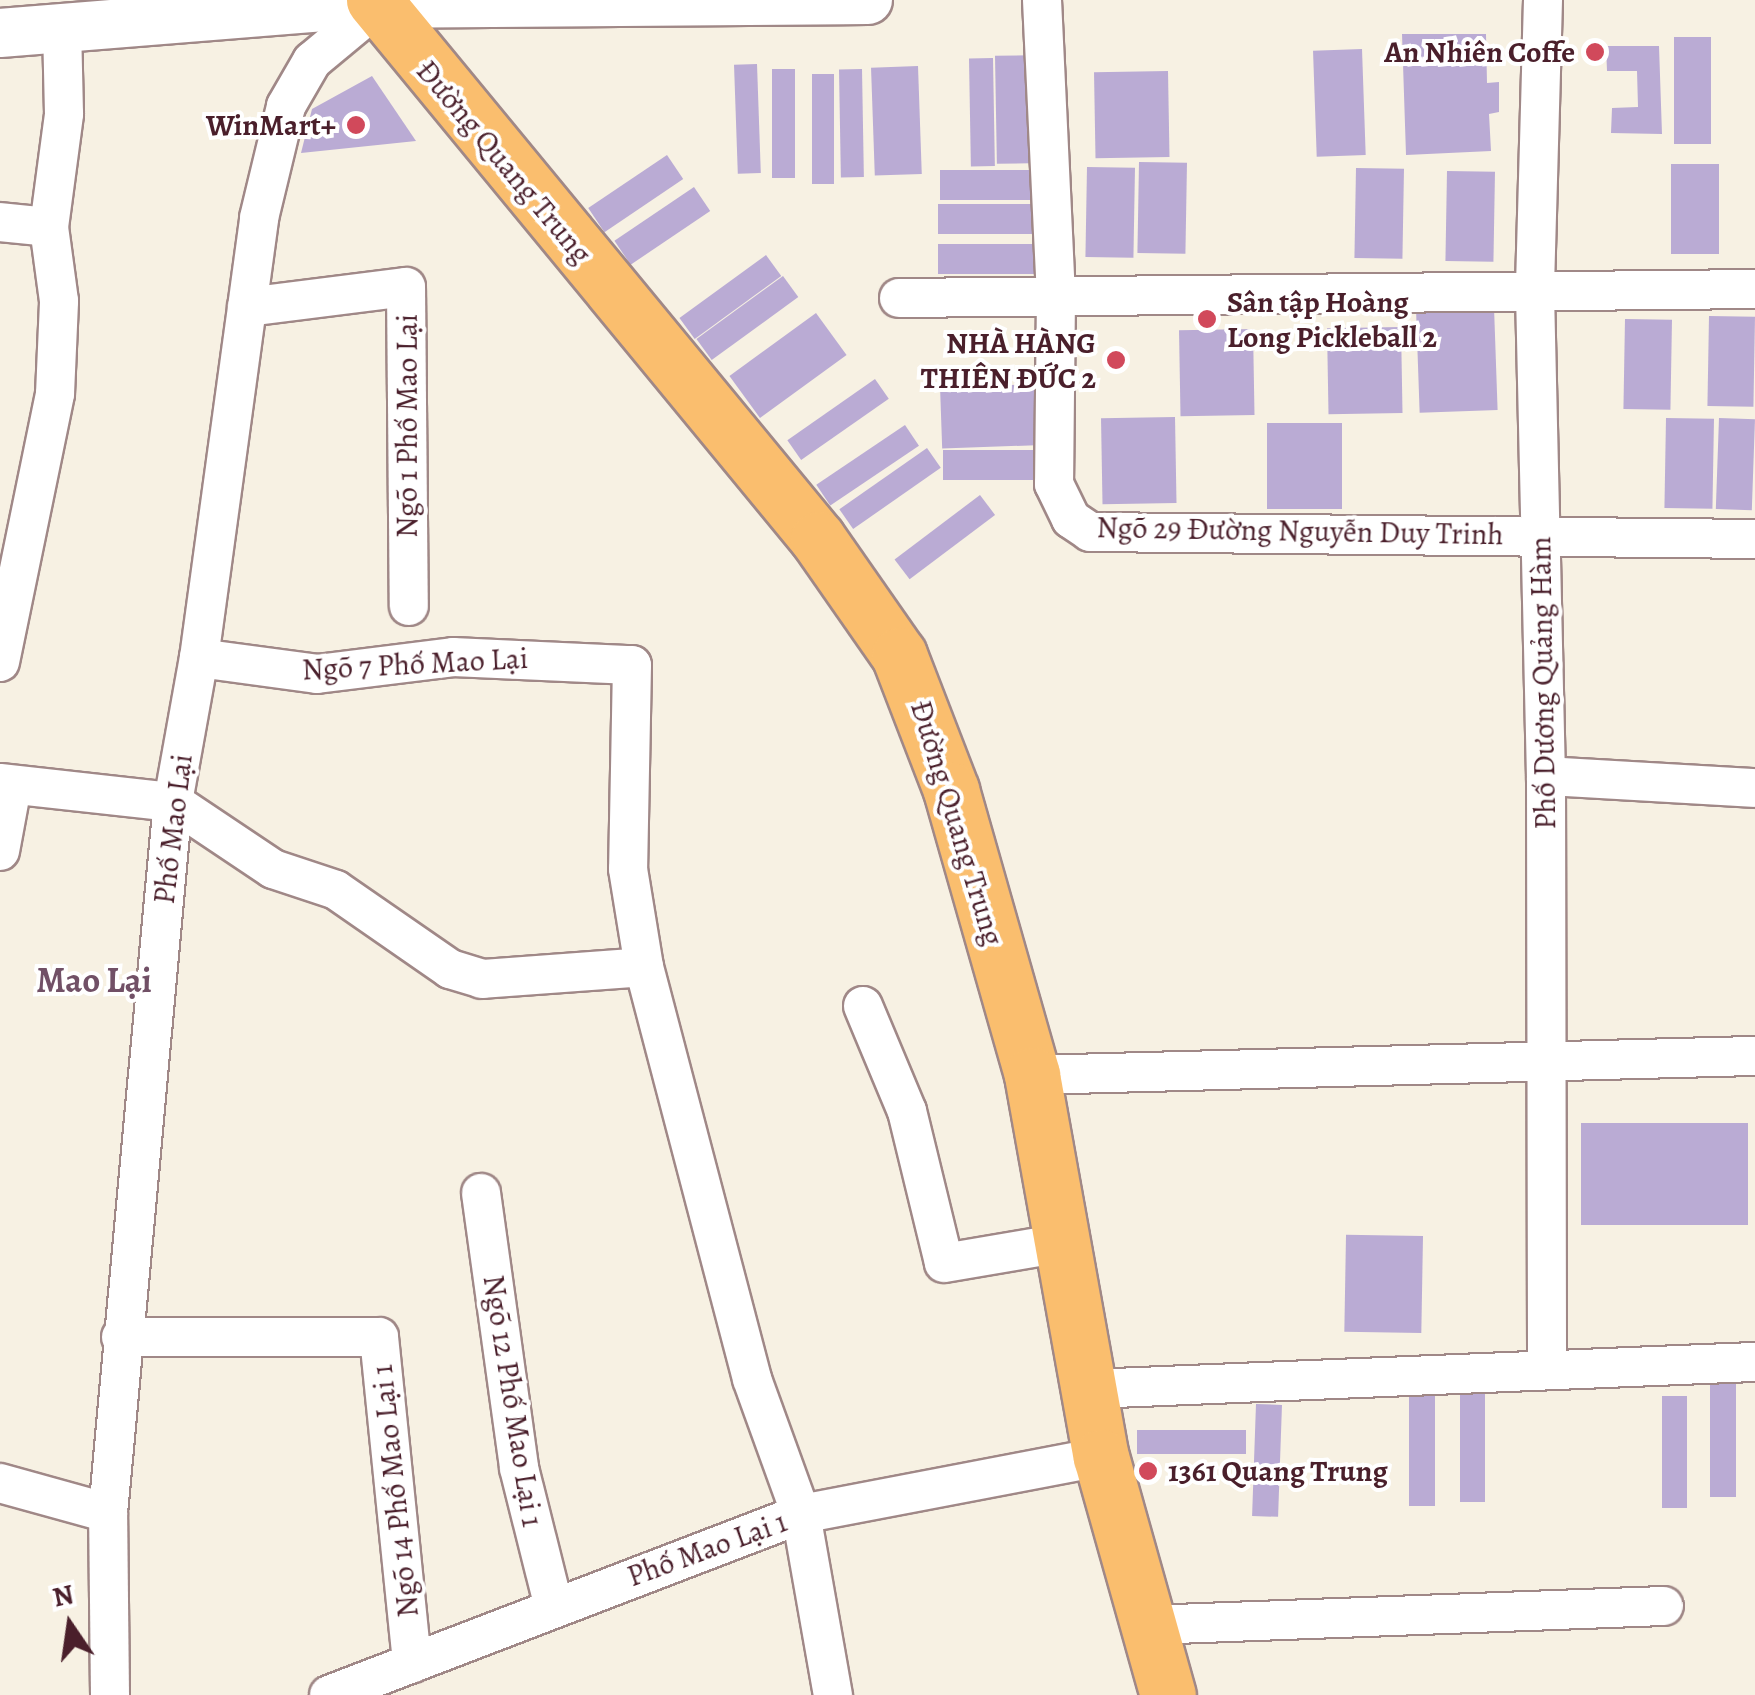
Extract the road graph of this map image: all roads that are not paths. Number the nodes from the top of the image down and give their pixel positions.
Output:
1 (868, 0) edge
2 (1042, 0) edge
3 (1543, 0) edge
4 (376, 4) edge
5 (62, 27) junction
6 (0, 33) edge
7 (0, 222) edge
8 (49, 228) junction
9 (1755, 290) edge
10 (1534, 293) junction
11 (1056, 296) junction
12 (899, 298) dead end
13 (246, 307) junction
14 (1542, 536) junction
15 (1755, 539) edge
16 (409, 606) dead end
17 (200, 658) junction
18 (0, 662) edge
19 (1546, 776) junction
20 (6, 784) edge
21 (1755, 788) edge
22 (173, 802) junction
23 (0, 851) edge
24 (644, 968) junction
25 (863, 1006) dead end
26 (1755, 1056) edge
27 (1544, 1062) junction
28 (1032, 1075) junction
29 (481, 1193) dead end
30 (1062, 1243) junction
31 (121, 1337) junction
32 (1755, 1362) edge
33 (1548, 1367) junction
34 (1090, 1388) junction
35 (1101, 1457) junction
36 (0, 1483) edge
37 (108, 1513) junction
38 (800, 1514) junction
39 (1664, 1606) dead end
40 (554, 1608) junction
41 (1148, 1625) junction
42 (412, 1662) junction
43 (110, 1695) edge
44 (329, 1695) edge
45 (833, 1695) edge
46 (1168, 1695) edge

1 - 4 street
2 - 11 street, Ngõ 29 Đường Nguyễn Duy Trinh
3 - 10 street, Phố Dương Quảng Hàm
4 - 5 street
4 - 13 street, Phố Mao Lại
4 - 28 main road, Đường Quang Trung
5 - 6 street
5 - 8 street
7 - 8 street
8 - 18 street
9 - 10 street
10 - 11 street
10 - 14 street, Phố Dương Quảng Hàm
11 - 12 street
11 - 14 street, Ngõ 29 Đường Nguyễn Duy Trinh
13 - 16 street, Ngõ 1 Phố Mao Lại
13 - 17 street, Phố Mao Lại
14 - 15 street, Ngõ 29 Đường Nguyễn Duy Trinh
14 - 19 street, Phố Dương Quảng Hàm
17 - 22 street, Phố Mao Lại
17 - 24 street, Ngõ 7 Phố Mao Lại
19 - 21 street
19 - 27 street, Phố Dương Quảng Hàm
20 - 22 street
20 - 23 street
22 - 24 street
22 - 31 street, Phố Mao Lại
24 - 38 street
25 - 30 street
26 - 27 street
27 - 28 street
27 - 33 street, Phố Dương Quảng Hàm
28 - 30 main road, Đường Quang Trung
29 - 40 street, Ngõ 12 Phố Mao Lại 1
30 - 34 main road, Đường Quang Trung
31 - 37 street, Phố Mao Lại
31 - 42 street, Ngõ 14 Phố Mao Lại 1
32 - 33 street
33 - 34 street
34 - 35 main road, Đường Quang Trung
35 - 38 street, Phố Mao Lại 1
35 - 41 main road, Đường Quang Trung
36 - 37 street
37 - 43 street, Phố Mao Lại
38 - 40 street, Phố Mao Lại 1
38 - 45 street
39 - 41 street
40 - 42 street, Phố Mao Lại 1
41 - 46 main road, Đường Quang Trung
42 - 44 street, Phố Mao Lại 1

